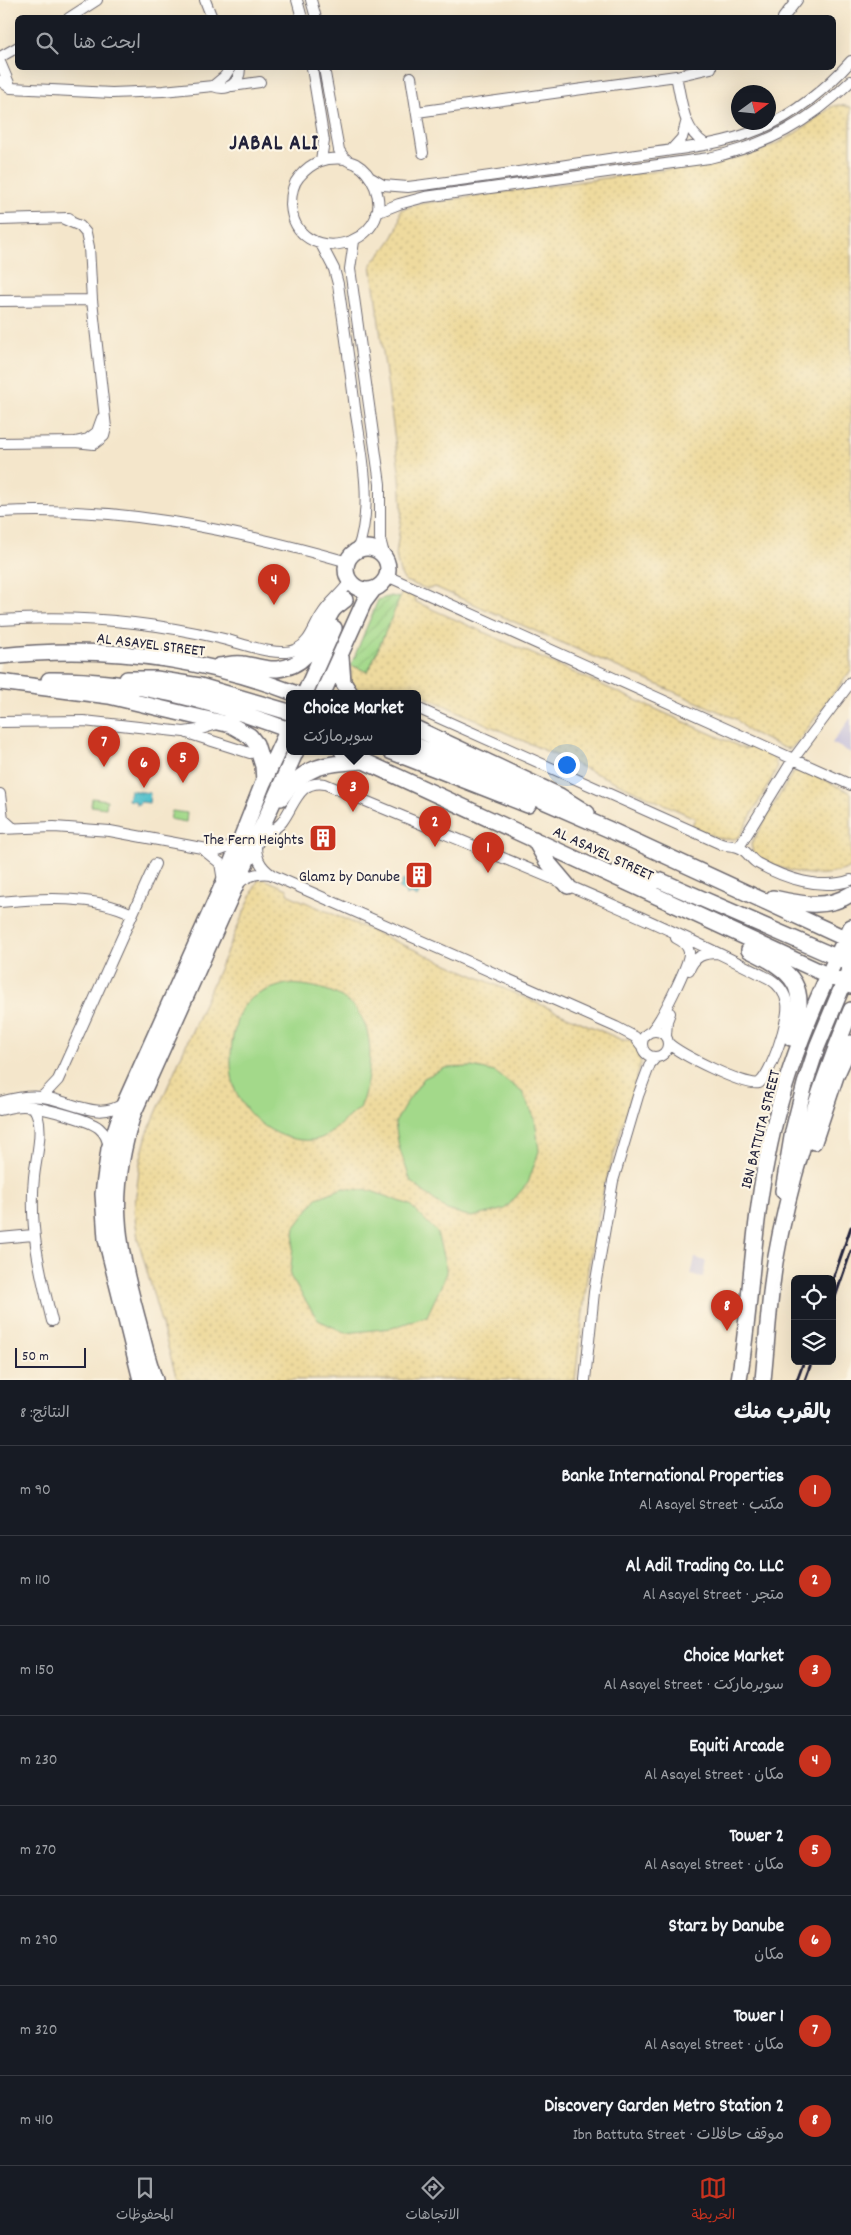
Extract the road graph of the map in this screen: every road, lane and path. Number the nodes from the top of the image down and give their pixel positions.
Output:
1 (97, 0) edge
2 (205, 0) edge
3 (297, 0) edge
4 (311, 0) edge
5 (797, 0) edge
6 (74, 15) edge
7 (211, 15) edge
8 (301, 15) edge
9 (315, 15) edge
10 (785, 15) edge
11 (15, 50) edge
12 (0, 57) edge
13 (851, 61) edge
14 (0, 62) edge
15 (229, 70) edge
16 (240, 70) edge
17 (312, 70) edge
18 (324, 70) edge
19 (702, 70) edge
20 (676, 76) junction
21 (411, 77) dead end
22 (0, 81) edge
23 (851, 81) edge
24 (260, 82) dead end
25 (213, 86) junction
26 (232, 86) junction
27 (12, 88) junction
28 (417, 112) junction
29 (686, 123) junction
30 (705, 144) junction
31 (672, 149) junction
32 (423, 153) dead end
33 (321, 160) junction
34 (346, 160) junction
35 (371, 178) junction
36 (376, 213) junction
37 (0, 220) edge
38 (354, 241) junction
39 (321, 244) junction
40 (92, 300) junction
41 (0, 301) edge
42 (0, 442) edge
43 (0, 512) edge
44 (352, 556) junction
45 (385, 558) junction
46 (387, 576) junction
47 (348, 582) junction
48 (373, 590) junction
49 (345, 600) junction
50 (0, 620) edge
51 (341, 652) junction
52 (0, 656) edge
53 (207, 667) junction
54 (0, 682) edge
55 (103, 682) junction
56 (851, 682) edge
57 (306, 690) edge
58 (324, 690) edge
59 (348, 690) edge
60 (286, 691) edge
61 (421, 710) edge
62 (286, 711) edge
63 (222, 722) junction
64 (1, 723) edge
65 (286, 729) edge
66 (421, 731) edge
67 (184, 732) junction
68 (286, 734) edge
69 (421, 748) edge
70 (250, 753) dead end
71 (294, 755) edge
72 (352, 755) edge
73 (400, 755) edge
74 (794, 758) junction
75 (366, 761) junction
76 (263, 784) junction
77 (851, 785) edge
78 (0, 794) edge
79 (266, 820) junction
80 (601, 827) junction
81 (13, 828) junction
82 (0, 829) edge
83 (534, 839) junction
84 (256, 841) junction
85 (240, 842) junction
86 (739, 847) junction
87 (200, 848) junction
88 (155, 864) dead end
89 (590, 864) junction
90 (272, 875) junction
91 (851, 880) edge
92 (230, 884) junction
93 (568, 886) junction
94 (750, 894) junction
95 (851, 894) edge
96 (656, 895) junction
97 (0, 902) edge
98 (132, 914) junction
99 (648, 921) junction
100 (845, 935) edge
101 (719, 953) junction
102 (844, 962) edge
103 (825, 982) junction
104 (844, 988) edge
105 (851, 1010) edge
106 (616, 1027) junction
107 (650, 1031) junction
108 (667, 1040) junction
109 (851, 1043) edge
110 (643, 1049) junction
111 (656, 1057) junction
112 (58, 1080) junction
113 (641, 1085) junction
114 (42, 1097) junction
115 (781, 1099) junction
116 (62, 1101) junction
117 (0, 1102) edge
118 (125, 1103) junction
119 (72, 1104) junction
120 (33, 1107) junction
121 (0, 1110) edge
122 (65, 1116) junction
123 (109, 1150) junction
124 (37, 1152) junction
125 (793, 1183) junction
126 (33, 1235) junction
127 (0, 1238) edge
128 (775, 1262) junction
129 (52, 1321) dead end
130 (738, 1376) edge
131 (141, 1380) edge
132 (155, 1380) edge
133 (585, 1380) edge
134 (764, 1380) edge

1 - 6 street
2 - 7 street
3 - 8 street
4 - 9 street
5 - 10 street
11 - 12 street
13 - 30 street
14 - 27 street
15 - 25 street
16 - 26 street
17 - 33 street
18 - 34 street
19 - 20 street
20 - 28 street
20 - 29 street
21 - 28 street
22 - 27 street
23 - 36 street
24 - 26 street
25 - 26 street
25 - 27 street
28 - 32 street
29 - 30 street
29 - 31 street
30 - 31 street
31 - 35 street
33 - 34 street
33 - 39 street
34 - 35 street
35 - 36 street
36 - 38 street
37 - 40 street
38 - 39 street
38 - 45 street
39 - 44 street
40 - 41 street
40 - 42 street
43 - 44 street
44 - 45 main road
44 - 47 main road
45 - 46 main road
46 - 48 main road
46 - 74 street
47 - 48 main road
47 - 49 main road
47 - 50 street
48 - 51 main road
49 - 53 main road
49 - 57 main road
51 - 58 main road
51 - 59 main road
52 - 53 main road, AL ASAYEL STREET
53 - 60 main road, AL ASAYEL STREET
54 - 55 main road
54 - 63 main road
55 - 62 main road
55 - 65 main road
56 - 74 street
61 - 86 street
63 - 67 street
63 - 76 main road
64 - 67 street
66 - 80 main road
67 - 70 street
68 - 76 main road
69 - 80 main road, AL ASAYEL STREET
71 - 79 main road
72 - 75 main road, AL ASAYEL STREET
73 - 80 main road
74 - 77 street
74 - 86 street
75 - 79 main road
75 - 83 main road, AL ASAYEL STREET
76 - 85 main road
78 - 81 street
79 - 84 main road
80 - 94 main road, AL ASAYEL STREET
81 - 82 street
81 - 87 street
83 - 89 main road, AL ASAYEL STREET
83 - 93 main road
84 - 90 street
84 - 92 main road
84 - 93 street
85 - 87 street
85 - 92 main road
86 - 91 street
87 - 92 street
88 - 98 street
89 - 96 main road, AL ASAYEL STREET
89 - 102 main road
90 - 92 street
90 - 106 street
92 - 118 main road
92 - 132 main road
93 - 99 street
94 - 95 main road
94 - 100 main road, AL ASAYEL STREET
96 - 103 main road, AL ASAYEL STREET
96 - 115 main road
97 - 98 street
98 - 112 street
99 - 101 street
99 - 107 street
100 - 102 main road
100 - 102 main road
101 - 108 street
101 - 108 street
102 - 103 main road
102 - 104 main road
103 - 104 main road, AL ASAYEL STREET
103 - 115 main road, IBN BATTUTA STREET
104 - 128 main road
105 - 125 main road
106 - 107 street
106 - 110 street
107 - 108 street
107 - 110 street
108 - 111 street
109 - 125 main road
110 - 111 street
110 - 113 street
111 - 113 street
112 - 114 street
112 - 116 street
113 - 133 street
114 - 116 street
114 - 117 street
115 - 130 main road, IBN BATTUTA STREET
116 - 119 street
118 - 119 street
118 - 123 main road
119 - 122 street
120 - 121 street
120 - 122 street
120 - 124 street
122 - 123 street
122 - 124 street
123 - 131 main road
124 - 126 street
125 - 128 main road
126 - 127 street
126 - 129 street
128 - 134 main road

